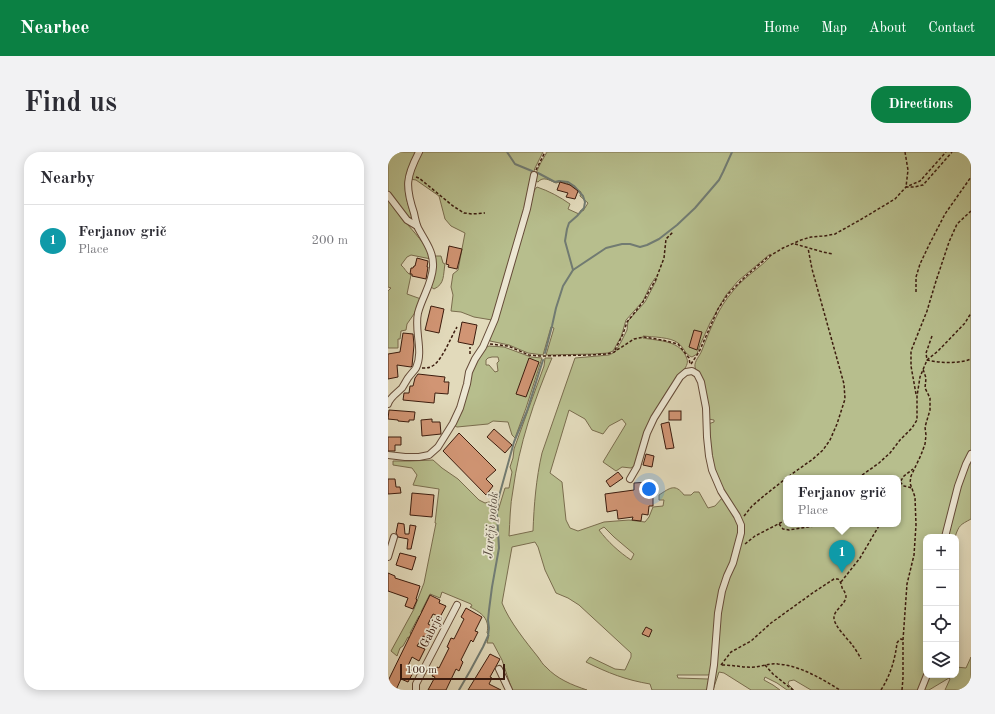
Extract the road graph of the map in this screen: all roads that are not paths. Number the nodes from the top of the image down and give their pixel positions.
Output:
1 (419, 152) edge
2 (534, 176) road end
3 (388, 196) edge
4 (417, 226) junction
5 (388, 404) edge
6 (971, 454) edge
7 (388, 455) edge
8 (630, 479) dead end
9 (946, 534) edge
10 (394, 537) dead end
11 (388, 557) edge
12 (457, 605) dead end
13 (498, 669) dead end
14 (926, 678) edge
15 (416, 690) edge
16 (509, 690) edge
17 (710, 690) edge
18 (921, 690) edge

1 - 4 street
2 - 7 street
3 - 4 street
4 - 5 street
6 - 9 street
8 - 17 street
10 - 11 street
12 - 15 street, Gabrje
13 - 16 street
14 - 18 street

